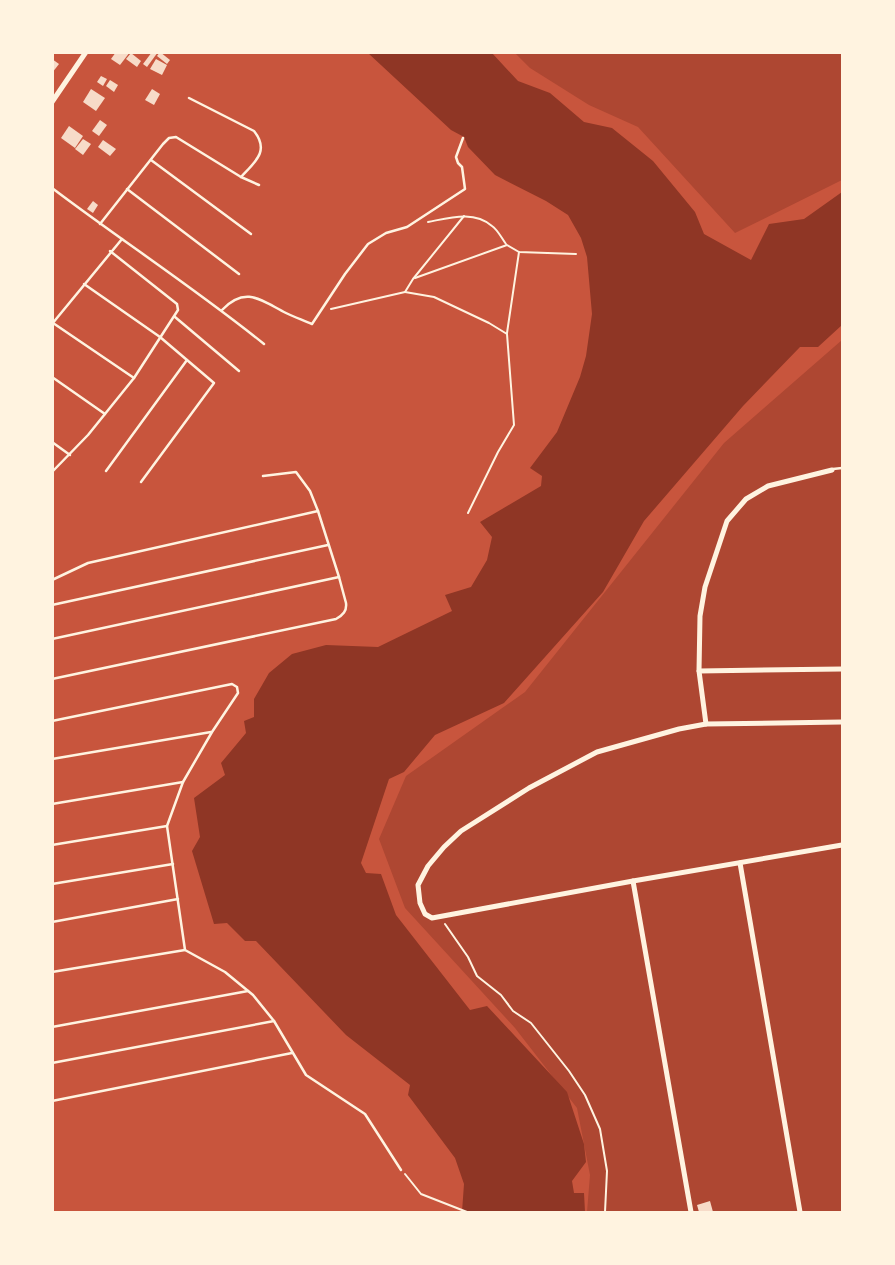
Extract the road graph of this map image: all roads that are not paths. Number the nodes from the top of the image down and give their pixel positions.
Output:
1 (86, 52) edge
2 (190, 98) dead end
3 (52, 102) edge
4 (463, 138) dead end
5 (151, 160) junction
6 (241, 177) junction
7 (259, 186) dead end
8 (52, 188) edge
9 (128, 189) junction
10 (100, 224) junction
11 (251, 234) dead end
12 (122, 238) junction
13 (110, 251) junction
14 (239, 274) dead end
15 (84, 284) junction
16 (222, 310) junction
17 (175, 317) junction
18 (53, 323) edge
19 (160, 337) junction
20 (264, 344) dead end
21 (187, 360) junction
22 (239, 370) dead end
23 (52, 377) edge
24 (134, 378) junction
25 (105, 414) junction
26 (52, 442) edge
27 (70, 455) junction
28 (842, 468) edge
29 (832, 470) joint
30 (106, 471) dead end
31 (52, 472) edge
32 (263, 476) dead end
33 (141, 482) dead end
34 (318, 511) junction
35 (328, 544) junction
36 (339, 576) junction
37 (52, 580) edge
38 (52, 605) edge
39 (52, 639) edge
40 (842, 670) edge
41 (699, 671) junction
42 (52, 679) edge
43 (52, 721) edge
44 (842, 722) edge
45 (706, 724) junction
46 (212, 732) junction
47 (52, 759) edge
48 (183, 782) junction
49 (52, 804) edge
50 (167, 826) junction
51 (52, 845) edge
52 (842, 845) edge
53 (740, 863) junction
54 (173, 864) junction
55 (633, 881) junction
56 (52, 884) edge
57 (178, 899) junction
58 (52, 922) edge
59 (185, 950) junction
60 (52, 972) edge
61 (248, 991) junction
62 (274, 1021) junction
63 (52, 1027) edge
64 (292, 1053) junction
65 (52, 1063) edge
66 (52, 1101) edge
67 (401, 1170) road end
68 (691, 1212) edge
69 (800, 1212) edge

1 - 3 street
2 - 6 lane
4 - 16 lane
5 - 6 lane
5 - 9 lane
5 - 11 lane
6 - 7 lane
8 - 10 lane
9 - 10 lane
9 - 14 lane
10 - 12 lane
12 - 13 lane
12 - 16 lane
13 - 15 lane
13 - 17 lane
15 - 18 lane
15 - 19 lane
16 - 20 lane
17 - 19 lane
17 - 22 lane
18 - 24 lane
19 - 21 lane
19 - 24 lane
21 - 30 lane
21 - 33 lane
23 - 25 lane
24 - 25 lane
25 - 27 lane
26 - 27 lane
27 - 31 lane
28 - 29 lane
29 - 41 street
32 - 34 lane
34 - 35 lane
34 - 37 lane
35 - 36 lane
35 - 38 lane
36 - 39 lane
36 - 42 lane
40 - 41 street
41 - 45 street
43 - 46 lane
44 - 45 street
45 - 55 street
46 - 47 lane
46 - 48 lane
48 - 49 lane
48 - 50 lane
50 - 51 lane
50 - 54 lane
52 - 53 street
53 - 55 street
53 - 69 street
54 - 56 lane
54 - 57 lane
55 - 68 street
57 - 58 lane
57 - 59 lane
59 - 60 lane
59 - 61 lane
61 - 62 lane
61 - 63 lane
62 - 64 lane
62 - 65 lane
64 - 66 lane
64 - 67 lane

